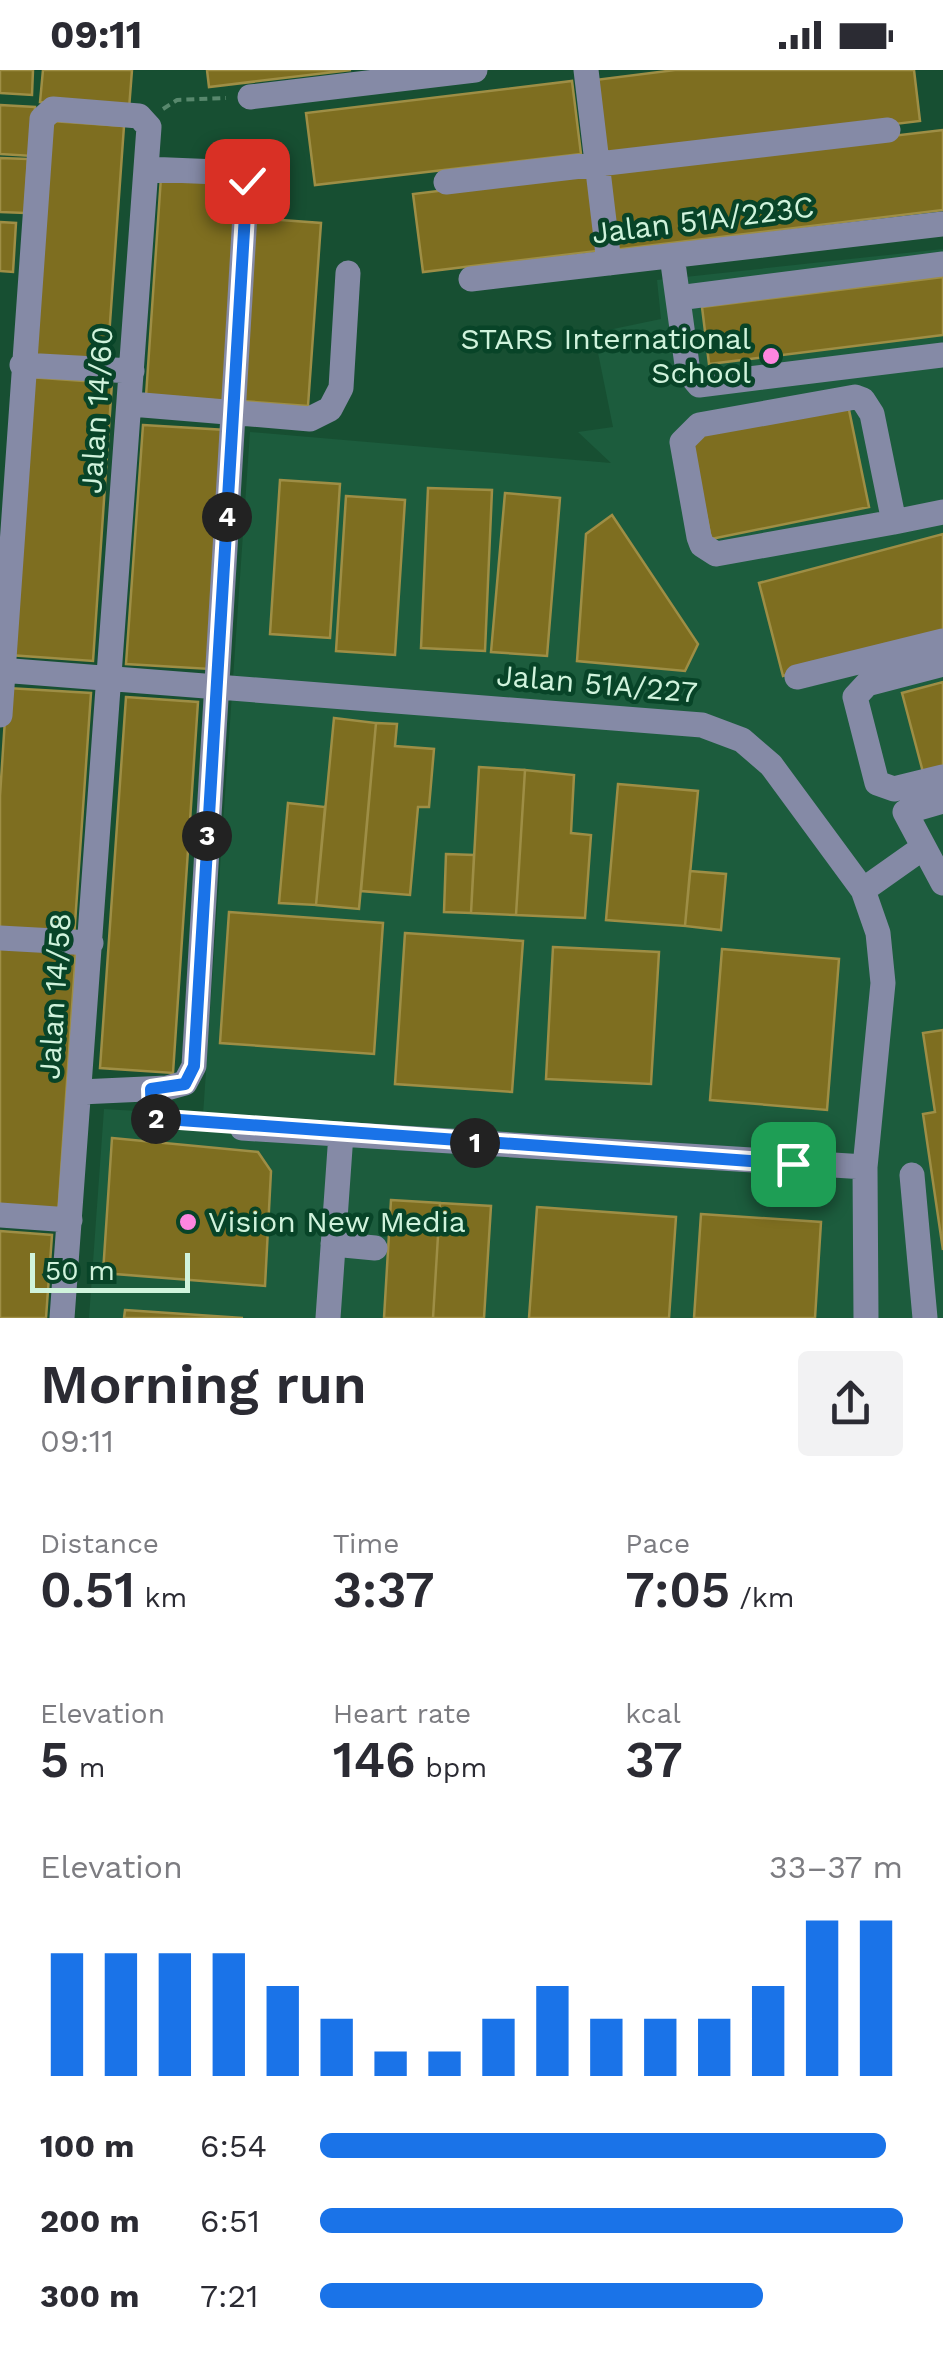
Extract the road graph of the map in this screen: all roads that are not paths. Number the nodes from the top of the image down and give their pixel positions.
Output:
1 (475, 70) edge
2 (586, 70) edge
3 (250, 97) road end
4 (888, 130) dead end
5 (147, 157) junction
6 (597, 164) junction
7 (446, 182) dead end
8 (943, 224) edge
9 (672, 256) junction
10 (609, 264) junction
11 (943, 264) edge
12 (348, 273) dead end
13 (471, 279) dead end
14 (678, 298) junction
15 (943, 355) edge
16 (22, 365) junction
17 (132, 371) junction
18 (131, 404) junction
19 (234, 416) junction
20 (943, 512) edge
21 (894, 522) junction
22 (943, 641) edge
23 (943, 664) edge
24 (1, 670) edge
25 (797, 677) dead end
26 (112, 678) junction
27 (216, 686) junction
28 (0, 716) edge
29 (943, 777) edge
30 (943, 801) edge
31 (922, 850) junction
32 (943, 883) edge
33 (862, 890) junction
34 (0, 938) edge
35 (91, 943) junction
36 (80, 1092) junction
37 (242, 1128) road end
38 (341, 1134) junction
39 (866, 1167) junction
40 (912, 1174) dead end
41 (0, 1214) edge
42 (70, 1220) junction
43 (333, 1244) junction
44 (375, 1248) dead end
45 (62, 1318) edge
46 (328, 1318) edge
47 (866, 1318) edge
48 (926, 1318) edge

1 - 3 street
2 - 6 street
4 - 6 street
5 - 16 street, Jalan 14/60
5 - 17 street, Jalan 14/60
5 - 19 street
6 - 7 street
6 - 10 street
8 - 9 street, Jalan 51A/223C
9 - 10 street, Jalan 51A/223C
9 - 14 street
10 - 13 street, Jalan 51A/223C
11 - 14 street
12 - 19 street
14 - 15 street
16 - 17 street
16 - 24 street
17 - 18 street, Jalan 14/60
18 - 19 street
18 - 26 street, Jalan 14/60
19 - 27 street
20 - 21 street
21 - 21 street
22 - 25 street
23 - 29 street
24 - 26 street, Jalan 51A/227
24 - 28 street
26 - 27 street, Jalan 51A/227
26 - 35 street, Jalan 14/58
27 - 33 street, Jalan 51A/227
27 - 36 street
30 - 31 street
31 - 32 street
31 - 33 street
33 - 39 street, Jalan 51A/227
34 - 35 street
35 - 36 street, Jalan 14/58
36 - 42 street, Jalan 14/58
37 - 38 street
38 - 39 street
38 - 43 street
39 - 47 street, Jalan 51A/227
40 - 48 street
41 - 42 street
42 - 45 street, Jalan 14/58
43 - 44 street
43 - 46 street

